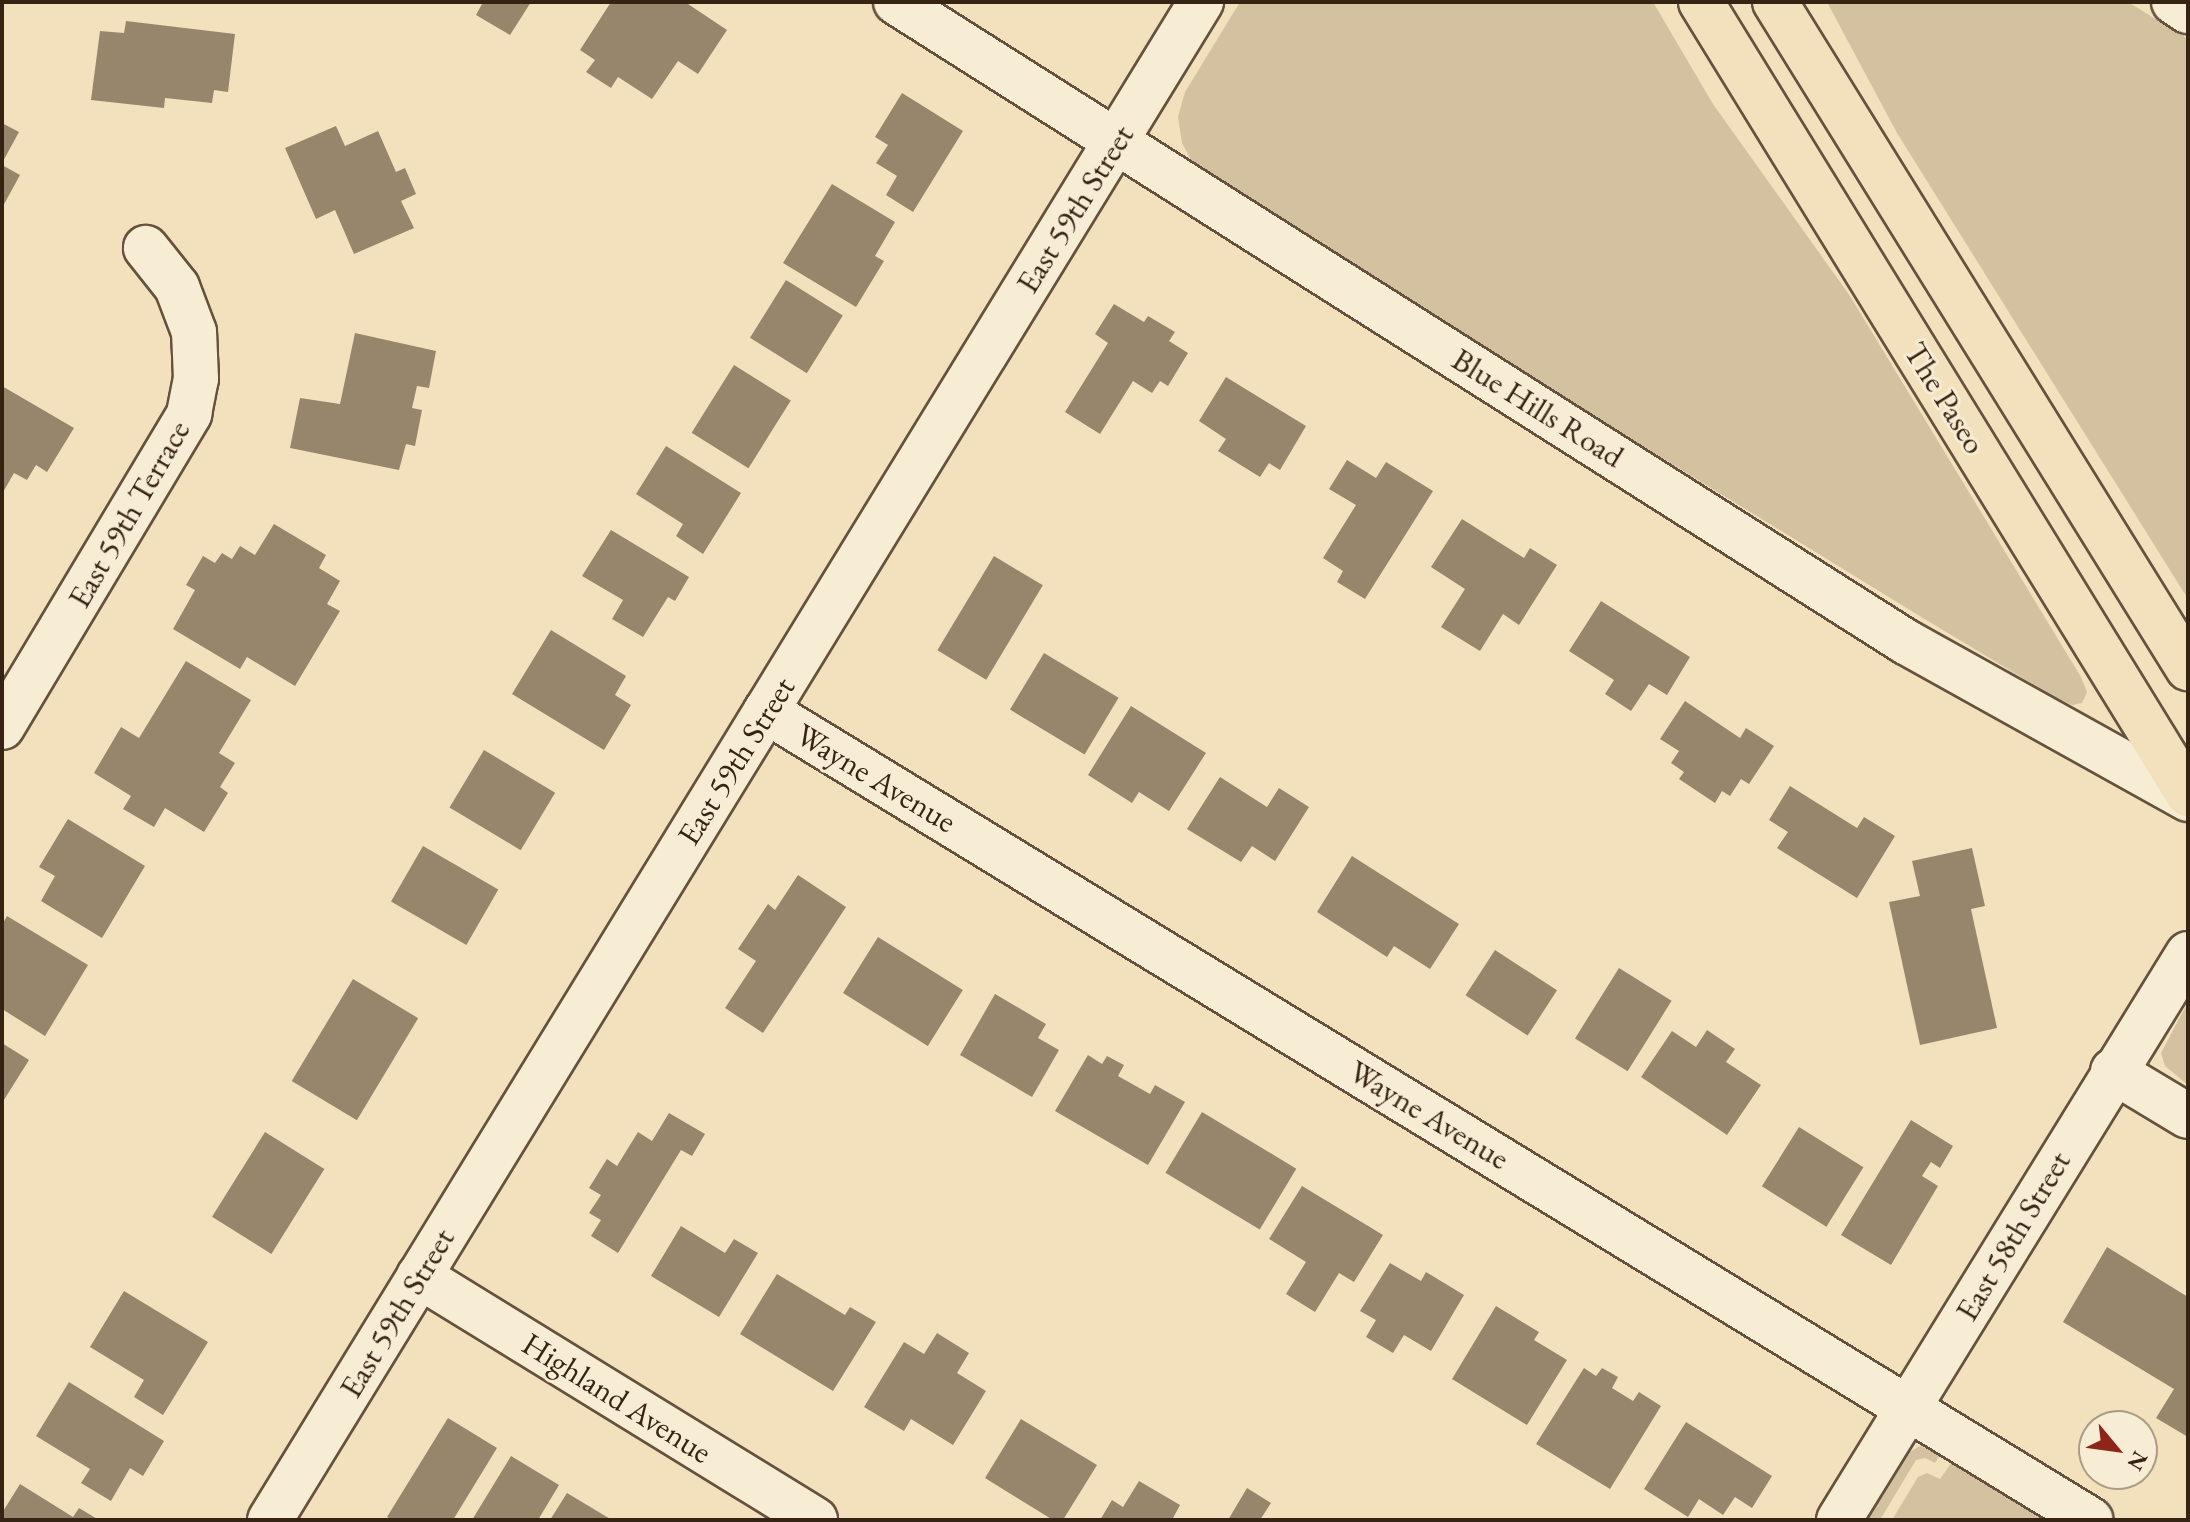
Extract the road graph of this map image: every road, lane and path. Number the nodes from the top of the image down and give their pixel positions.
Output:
1 (896, 2) edge
2 (1201, 2) edge
3 (1701, 2) edge
4 (1775, 2) edge
5 (2174, 2) edge
6 (2188, 11) edge
7 (1116, 140) junction
8 (146, 248) dead end
9 (2188, 668) edge
10 (766, 711) junction
11 (2, 727) edge
12 (2188, 797) edge
13 (2188, 954) edge
14 (2113, 1071) junction
15 (2188, 1116) edge
16 (419, 1276) junction
17 (1908, 1407) junction
18 (270, 1520) edge
19 (815, 1520) edge
20 (1839, 1520) edge
21 (2091, 1520) edge

1 - 7 street, Blue Hills Road
2 - 7 street, East 59th Street
3 - 12 main road, The Paseo
4 - 9 main road, The Paseo
5 - 6 street
7 - 10 street, East 59th Street
7 - 12 street, Blue Hills Road
8 - 11 street, East 59th Terrace
10 - 16 street, East 59th Street
10 - 17 street, Wayne Avenue
13 - 14 street, East 58th Street
14 - 15 street
14 - 17 street, East 58th Street
16 - 18 street, East 59th Street
16 - 19 street, Highland Avenue
17 - 20 street, East 58th Street
17 - 21 street, Wayne Avenue

